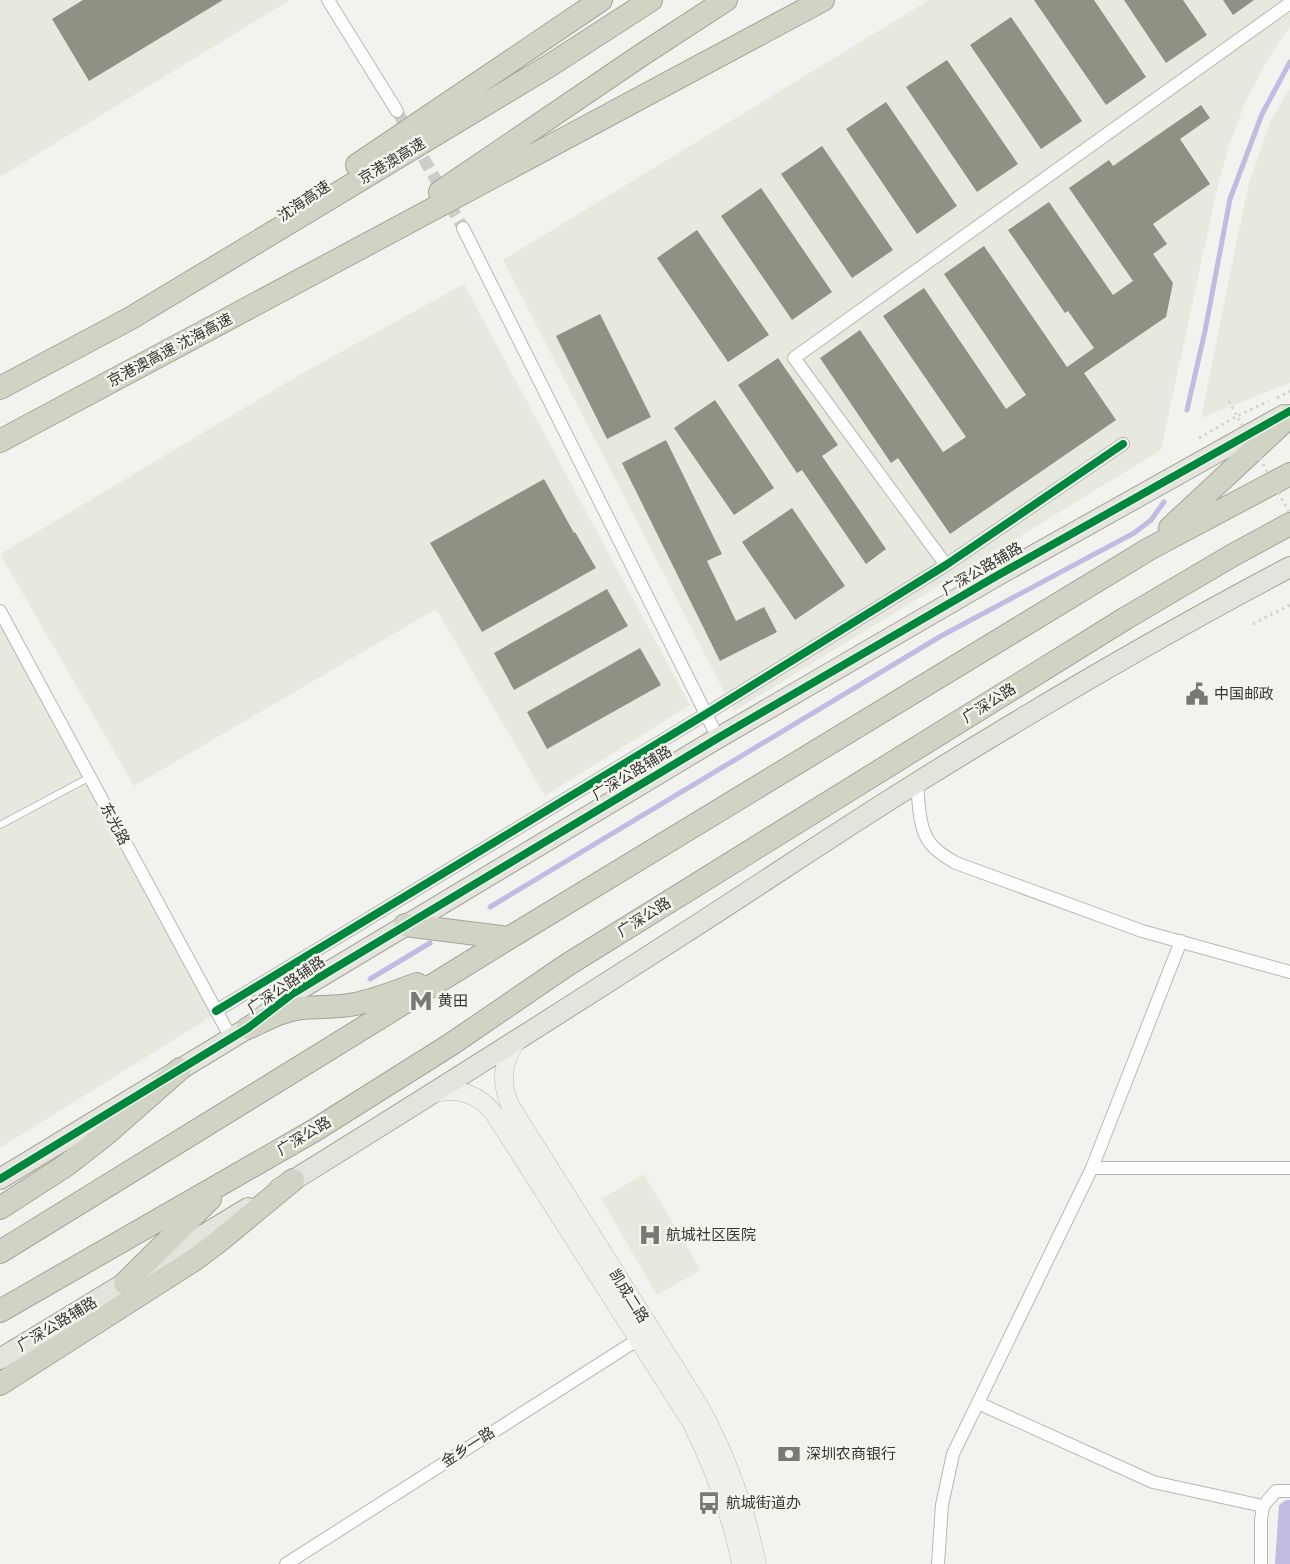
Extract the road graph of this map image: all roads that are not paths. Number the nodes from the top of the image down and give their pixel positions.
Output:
1 (328, 0) edge
2 (601, 0) edge
3 (651, 0) edge
4 (726, 0) edge
5 (824, 0) edge
6 (1290, 3) edge
7 (397, 112) tunnel mouth
8 (463, 228) tunnel mouth
9 (340, 260) junction
10 (131, 318) junction
11 (0, 388) edge
12 (1290, 411) edge
13 (1290, 416) edge
14 (0, 440) edge
15 (1123, 444) dead end
16 (1290, 474) edge
17 (1290, 524) edge
18 (1290, 539) edge
19 (1149, 549) junction
20 (1233, 555) junction
21 (946, 565) junction
22 (1290, 567) edge
23 (0, 611) edge
24 (706, 714) junction
25 (718, 738) junction
26 (90, 777) junction
27 (916, 783) junction
28 (0, 825) edge
29 (405, 925) junction
30 (509, 938) junction
31 (1181, 941) junction
32 (469, 962) junction
33 (1290, 972) edge
34 (216, 1012) junction
35 (239, 1033) junction
36 (521, 1037) junction
37 (180, 1069) junction
38 (431, 1094) junction
39 (1092, 1168) junction
40 (1290, 1168) edge
41 (0, 1178) edge
42 (230, 1178) junction
43 (294, 1180) junction
44 (0, 1208) edge
45 (0, 1252) edge
46 (125, 1283) junction
47 (0, 1311) edge
48 (645, 1335) junction
49 (0, 1359) edge
50 (0, 1384) edge
51 (978, 1403) junction
52 (1290, 1491) edge
53 (1263, 1506) junction
54 (286, 1564) edge
55 (740, 1564) edge
56 (757, 1564) edge
57 (938, 1564) edge
58 (1261, 1564) edge

1 - 7 street
2 - 10 highway, 沈海高速
3 - 10 highway, 京港澳高速
4 - 9 highway
5 - 9 highway
6 - 21 street
8 - 24 street
9 - 14 highway, 京港澳高速 沈海高速
10 - 11 highway
12 - 25 main road, 广深公路辅路
13 - 19 highway
15 - 21 street
16 - 19 highway
17 - 20 highway, 广深公路
18 - 20 highway
19 - 30 highway
20 - 42 highway, 广深公路
21 - 24 street
22 - 27 main road, 广深公路辅路
23 - 26 street, 东光路
24 - 25 street
24 - 34 street
25 - 29 main road, 广深公路辅路
26 - 28 lane
26 - 34 street, 东光路
27 - 31 street
27 - 36 main road, 广深公路辅路
29 - 30 highway
29 - 35 main road, 广深公路辅路
30 - 32 highway
31 - 33 street
31 - 39 street
32 - 35 highway
32 - 45 highway
34 - 35 street, 东光路
35 - 37 main road, 广深公路辅路
36 - 38 main road, 广深公路辅路
36 - 48 street, 凯成二路
37 - 41 main road, 广深公路辅路
37 - 44 highway
38 - 43 main road, 广深公路辅路
38 - 48 street, 凯成二路
39 - 40 street
39 - 51 street
42 - 46 highway
42 - 47 highway, 广深公路
43 - 46 main road, 广深公路辅路
43 - 50 highway
46 - 49 main road, 广深公路辅路
48 - 54 street, 金乡一路
48 - 55 street, 凯成二路
48 - 56 street, 凯成二路
51 - 53 street
51 - 57 street
52 - 53 street
53 - 58 street

